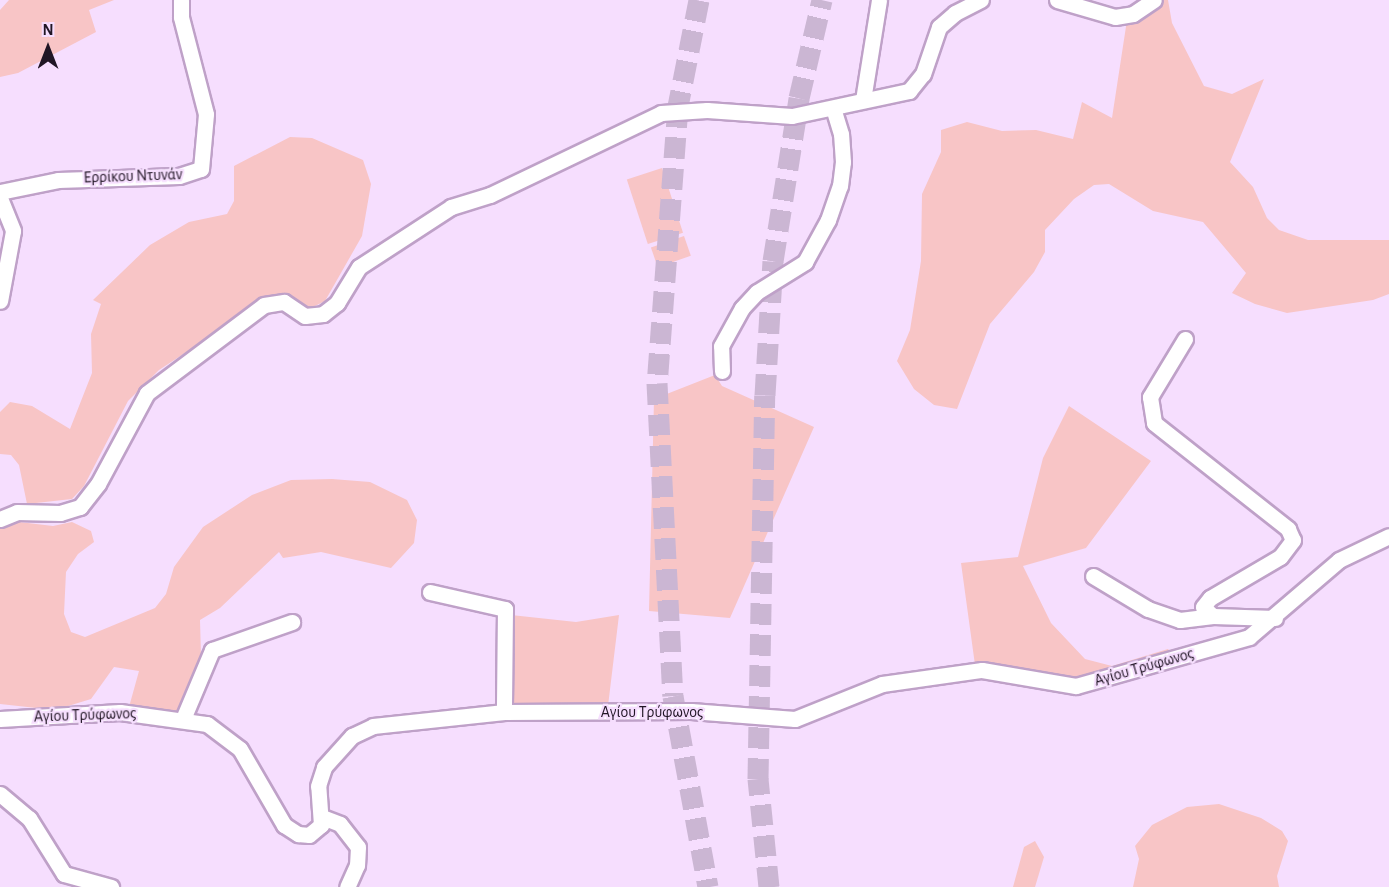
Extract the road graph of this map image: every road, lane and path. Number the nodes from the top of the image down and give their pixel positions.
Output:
1 (181, 0) edge
2 (879, 0) edge
3 (981, 0) edge
4 (1057, 0) edge
5 (1154, 0) edge
6 (863, 100) junction
7 (833, 108) junction
8 (0, 192) edge
9 (0, 198) edge
10 (0, 301) edge
11 (1185, 339) dead end
12 (722, 371) dead end
13 (0, 519) edge
14 (1389, 536) edge
15 (1093, 576) dead end
16 (430, 592) dead end
17 (1213, 616) junction
18 (1275, 618) junction
19 (292, 622) dead end
20 (504, 712) junction
21 (0, 719) edge
22 (183, 719) junction
23 (0, 794) edge
24 (322, 817) junction
25 (111, 887) edge
26 (347, 887) edge

1 - 8 street, Ερρίκου Ντυνάν
2 - 6 street
3 - 6 street
4 - 5 street
6 - 7 street
7 - 12 street
7 - 13 street
9 - 10 street
11 - 17 street
14 - 18 street, Αγίου Τρύφωνος
15 - 17 street
16 - 20 street
17 - 18 street
18 - 20 street, Αγίου Τρύφωνος
19 - 22 street
20 - 24 street, Αγίου Τρύφωνος
21 - 22 street, Αγίου Τρύφωνος
22 - 24 street, Αγίου Τρύφωνος
23 - 25 street
24 - 26 street

